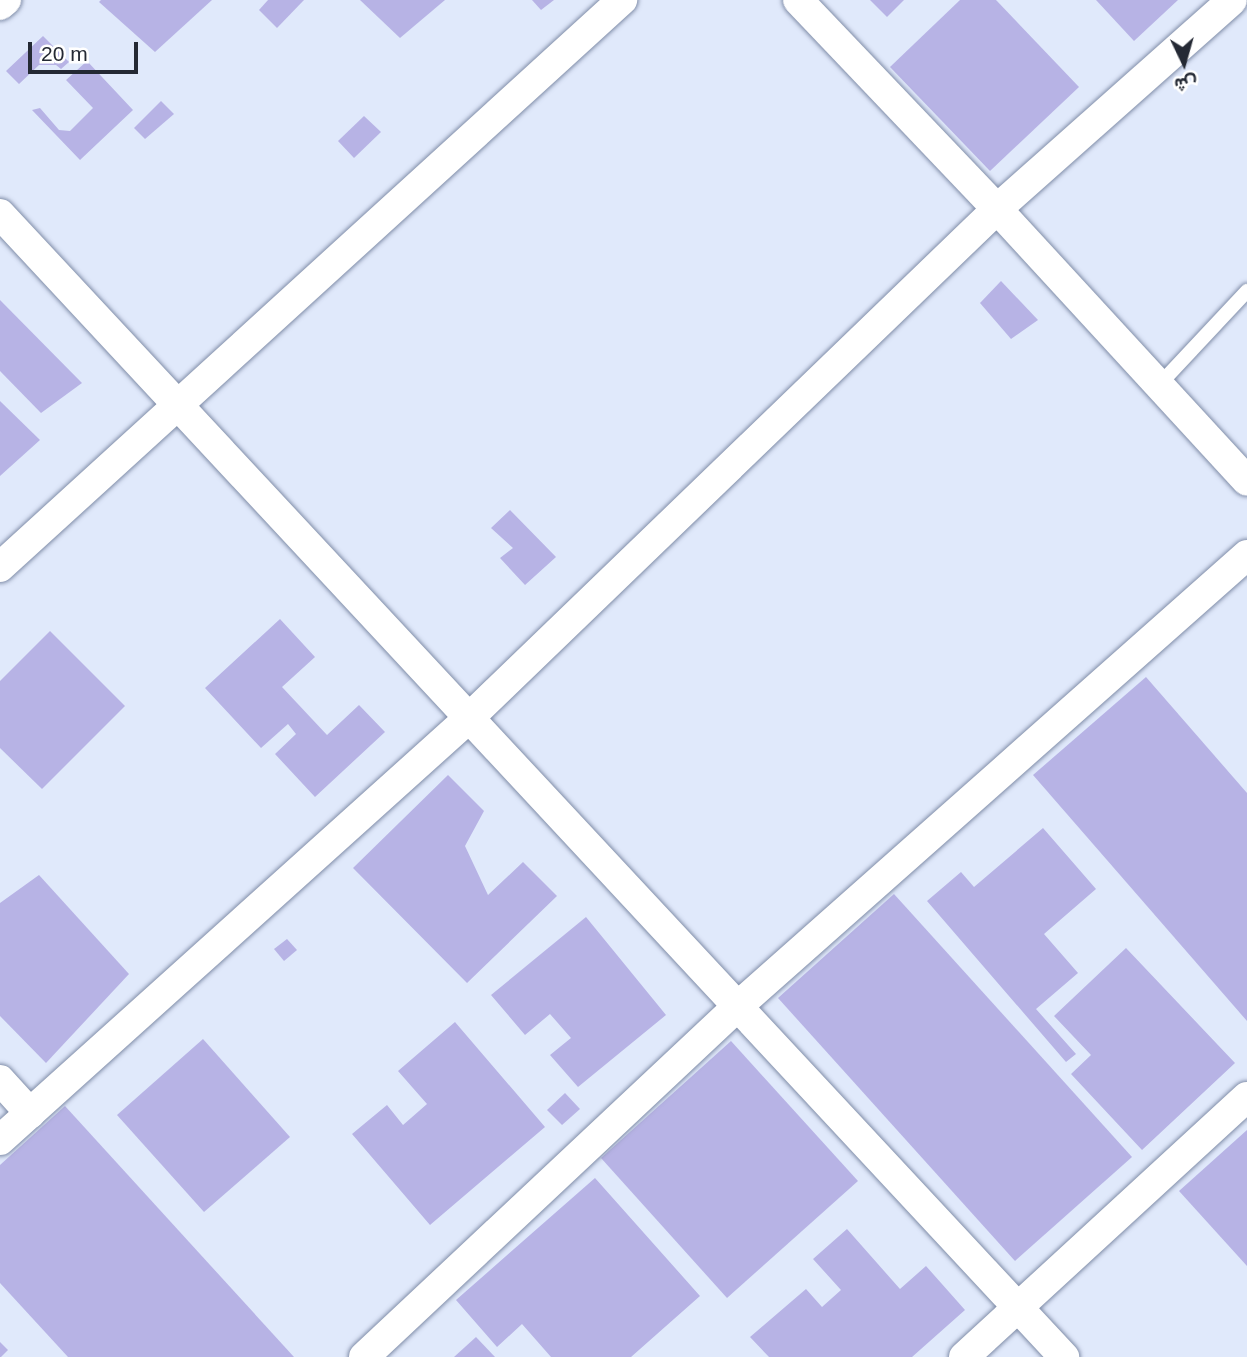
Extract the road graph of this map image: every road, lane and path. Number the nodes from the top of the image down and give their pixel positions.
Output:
1 (6, 0) edge
2 (622, 0) edge
3 (798, 0) edge
4 (1232, 0) edge
5 (0, 5) edge
6 (997, 209) junction
7 (0, 214) edge
8 (1247, 291) edge
9 (1159, 385) junction
10 (179, 407) junction
11 (1247, 481) edge
12 (1247, 555) edge
13 (0, 567) edge
14 (469, 718) junction
15 (738, 1006) junction
16 (0, 1080) edge
17 (1247, 1097) edge
18 (30, 1113) junction
19 (0, 1140) edge
20 (1018, 1308) junction
21 (364, 1357) edge
22 (964, 1357) edge
23 (1064, 1357) edge

1 - 5 street
2 - 10 street
3 - 6 street
4 - 6 street
6 - 9 street
6 - 14 street
7 - 10 street
8 - 9 lane
9 - 11 street
10 - 13 street
10 - 14 street
12 - 15 street
14 - 15 street
14 - 18 street
15 - 20 street
15 - 21 street
16 - 18 street
17 - 20 street
18 - 19 street
20 - 22 street
20 - 23 street

